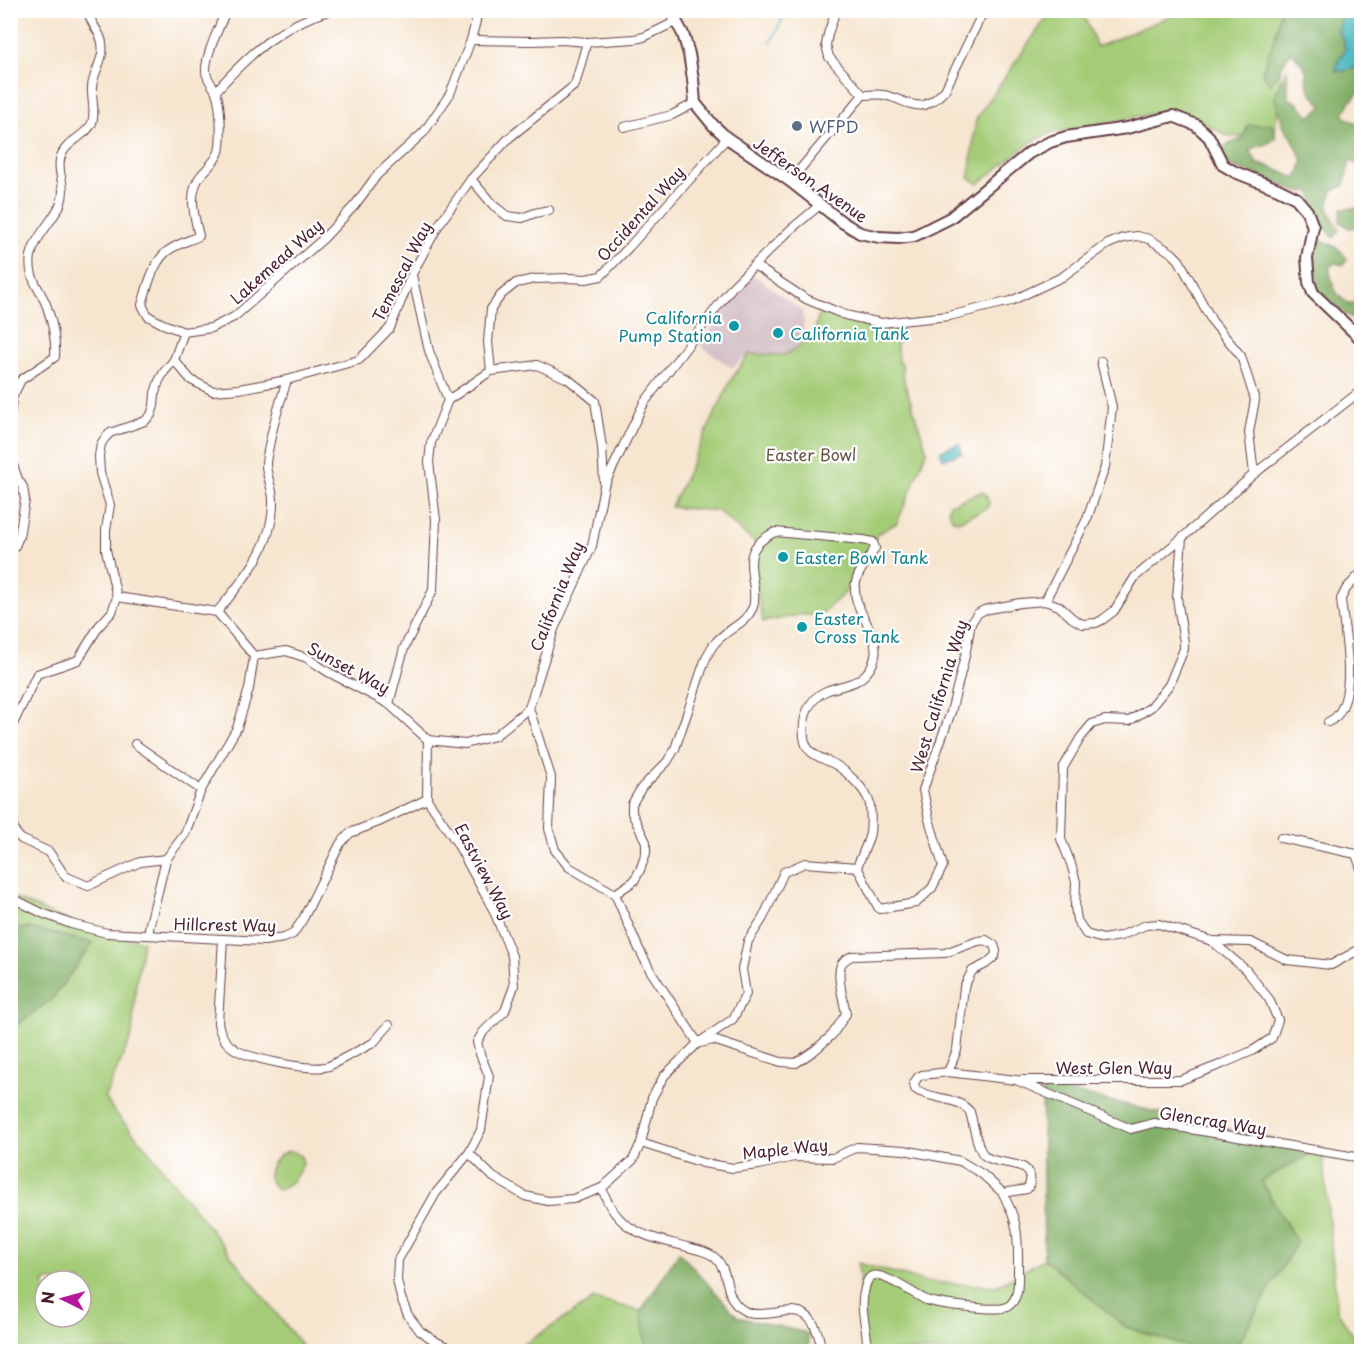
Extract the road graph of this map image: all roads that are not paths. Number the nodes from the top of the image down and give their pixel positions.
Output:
1 (88, 10) edge
2 (226, 10) edge
3 (331, 10) edge
4 (476, 10) edge
5 (670, 10) edge
6 (836, 10) edge
7 (984, 10) edge
8 (676, 21) junction
9 (471, 40) junction
10 (587, 42) junction
11 (216, 91) junction
12 (863, 95) junction
13 (695, 103) junction
14 (624, 127) dead end
15 (727, 138) junction
16 (471, 179) junction
17 (790, 181) junction
18 (820, 205) junction
19 (549, 210) dead end
20 (754, 265) junction
21 (412, 274) junction
22 (1362, 320) edge
23 (1352, 330) junction
24 (184, 332) junction
25 (1362, 340) edge
26 (174, 360) junction
27 (1101, 361) dead end
28 (490, 371) junction
29 (287, 380) junction
30 (1362, 390) edge
31 (448, 400) junction
32 (10, 418) edge
33 (10, 457) edge
34 (1254, 474) junction
35 (604, 486) junction
36 (1182, 538) junction
37 (10, 547) edge
38 (1362, 572) edge
39 (117, 597) junction
40 (1045, 601) junction
41 (217, 612) junction
42 (254, 656) junction
43 (389, 704) junction
44 (529, 708) junction
45 (1328, 722) dead end
46 (11, 728) edge
47 (428, 740) junction
48 (135, 744) dead end
49 (10, 751) edge
50 (201, 790) junction
51 (426, 799) junction
52 (10, 819) edge
53 (1281, 838) dead end
54 (1359, 853) edge
55 (166, 859) junction
56 (857, 867) junction
57 (1362, 872) edge
58 (615, 894) junction
59 (10, 897) edge
60 (149, 935) junction
61 (223, 939) junction
62 (1212, 941) junction
63 (1362, 948) edge
64 (389, 1025) dead end
65 (698, 1043) junction
66 (948, 1072) junction
67 (1016, 1080) junction
68 (641, 1143) junction
69 (469, 1153) junction
70 (1360, 1157) edge
71 (602, 1188) junction
72 (1003, 1193) junction
73 (458, 1352) edge
74 (822, 1352) edge
75 (867, 1352) edge

1 - 32 street
2 - 11 street
3 - 11 street
4 - 9 street, Lakemead Way
5 - 8 street
6 - 12 street
7 - 12 street
8 - 10 street
8 - 13 street
9 - 10 street
9 - 24 street, Lakemead Way
10 - 16 street, Temescal Way
11 - 24 street
12 - 17 street
13 - 14 street
13 - 15 street, Jefferson Avenue
15 - 17 street, Jefferson Avenue
15 - 28 street, Occidental Way
16 - 19 street
16 - 21 street, Temescal Way
17 - 18 street, Jefferson Avenue
18 - 20 street, California Way
18 - 23 street, Jefferson Avenue
20 - 34 street
20 - 35 street, California Way
21 - 29 street, Temescal Way
21 - 31 street
22 - 23 street
23 - 25 street, Jefferson Avenue
24 - 26 street
26 - 29 street, Temescal Way
26 - 39 street
27 - 40 street
28 - 31 street
28 - 35 street
29 - 41 street
30 - 34 street
31 - 43 street
33 - 37 street
34 - 36 street
35 - 44 street, California Way
36 - 40 street
36 - 62 street, West Glen Way
38 - 45 street
39 - 41 street
39 - 46 street
40 - 56 street, West California Way
41 - 42 street
42 - 43 street, Sunset Way
42 - 50 street
43 - 47 street, Sunset Way
44 - 47 street
44 - 58 street
46 - 49 street
47 - 51 street
48 - 50 street
50 - 55 street
51 - 61 street, Hillcrest Way
51 - 69 street, Eastview Way
52 - 55 street
53 - 54 street
54 - 57 street
55 - 60 street
56 - 58 street
56 - 65 street
58 - 65 street
59 - 60 street, Hillcrest Way
60 - 61 street, Hillcrest Way
61 - 64 street
62 - 63 street
62 - 67 street, West Glen Way
65 - 66 street
65 - 68 street
66 - 67 street, Glencrag Way
66 - 72 street
67 - 70 street, Glencrag Way
68 - 71 street
68 - 72 street, Maple Way
69 - 71 street
69 - 73 street
71 - 74 street
72 - 75 street

